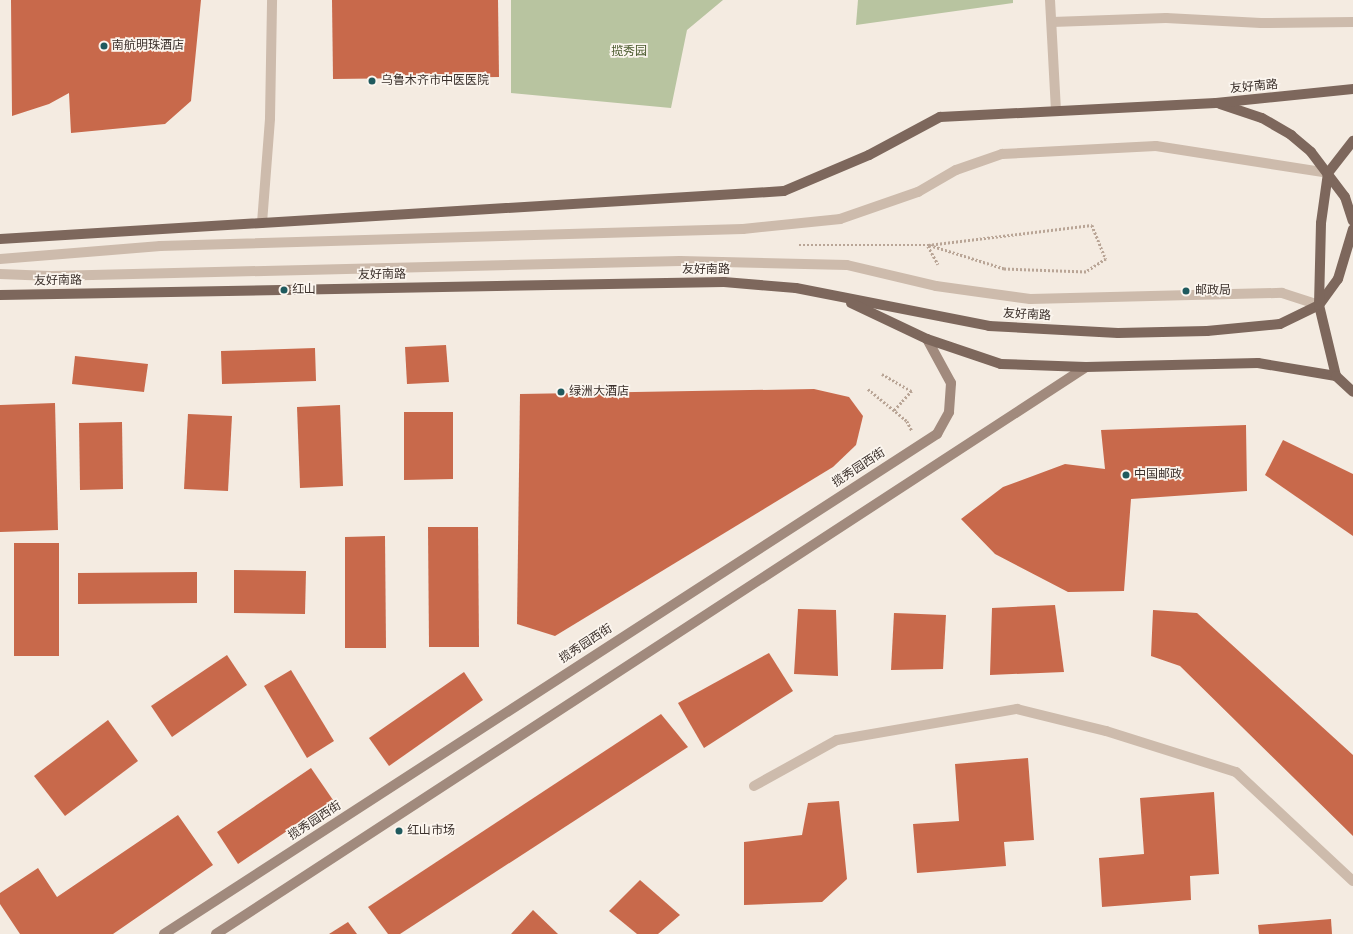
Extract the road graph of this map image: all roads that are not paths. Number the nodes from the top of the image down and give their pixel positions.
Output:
1 (272, 0) edge
2 (1050, 0) edge
3 (1052, 22) junction
4 (1353, 22) edge
5 (1353, 89) edge
6 (1216, 103) junction
7 (1056, 111) junction
8 (1353, 141) edge
9 (1328, 172) junction
10 (1353, 221) edge
11 (262, 223) junction
12 (1353, 229) edge
13 (0, 239) edge
14 (0, 259) edge
15 (0, 274) edge
16 (0, 295) edge
17 (839, 297) junction
18 (1319, 305) junction
19 (927, 339) junction
20 (1086, 367) junction
21 (1336, 376) junction
22 (1353, 392) edge
23 (754, 786) dead end
24 (1353, 881) edge
25 (164, 934) edge
26 (216, 934) edge

1 - 11 street
2 - 3 street
3 - 4 street
3 - 7 street
5 - 6 main road, 友好南路
6 - 7 main road, 友好南路
6 - 9 main road
7 - 11 main road, 友好南路
8 - 9 main road
9 - 10 main road
9 - 14 street
9 - 18 main road
11 - 13 main road, 友好南路
12 - 18 main road, 友好南路
15 - 18 street
16 - 17 main road, 友好南路
17 - 18 main road, 友好南路
17 - 19 main road
18 - 21 main road
19 - 20 main road
19 - 25 street, 揽秀园西街
20 - 21 main road
20 - 26 street
21 - 22 main road
23 - 24 street

